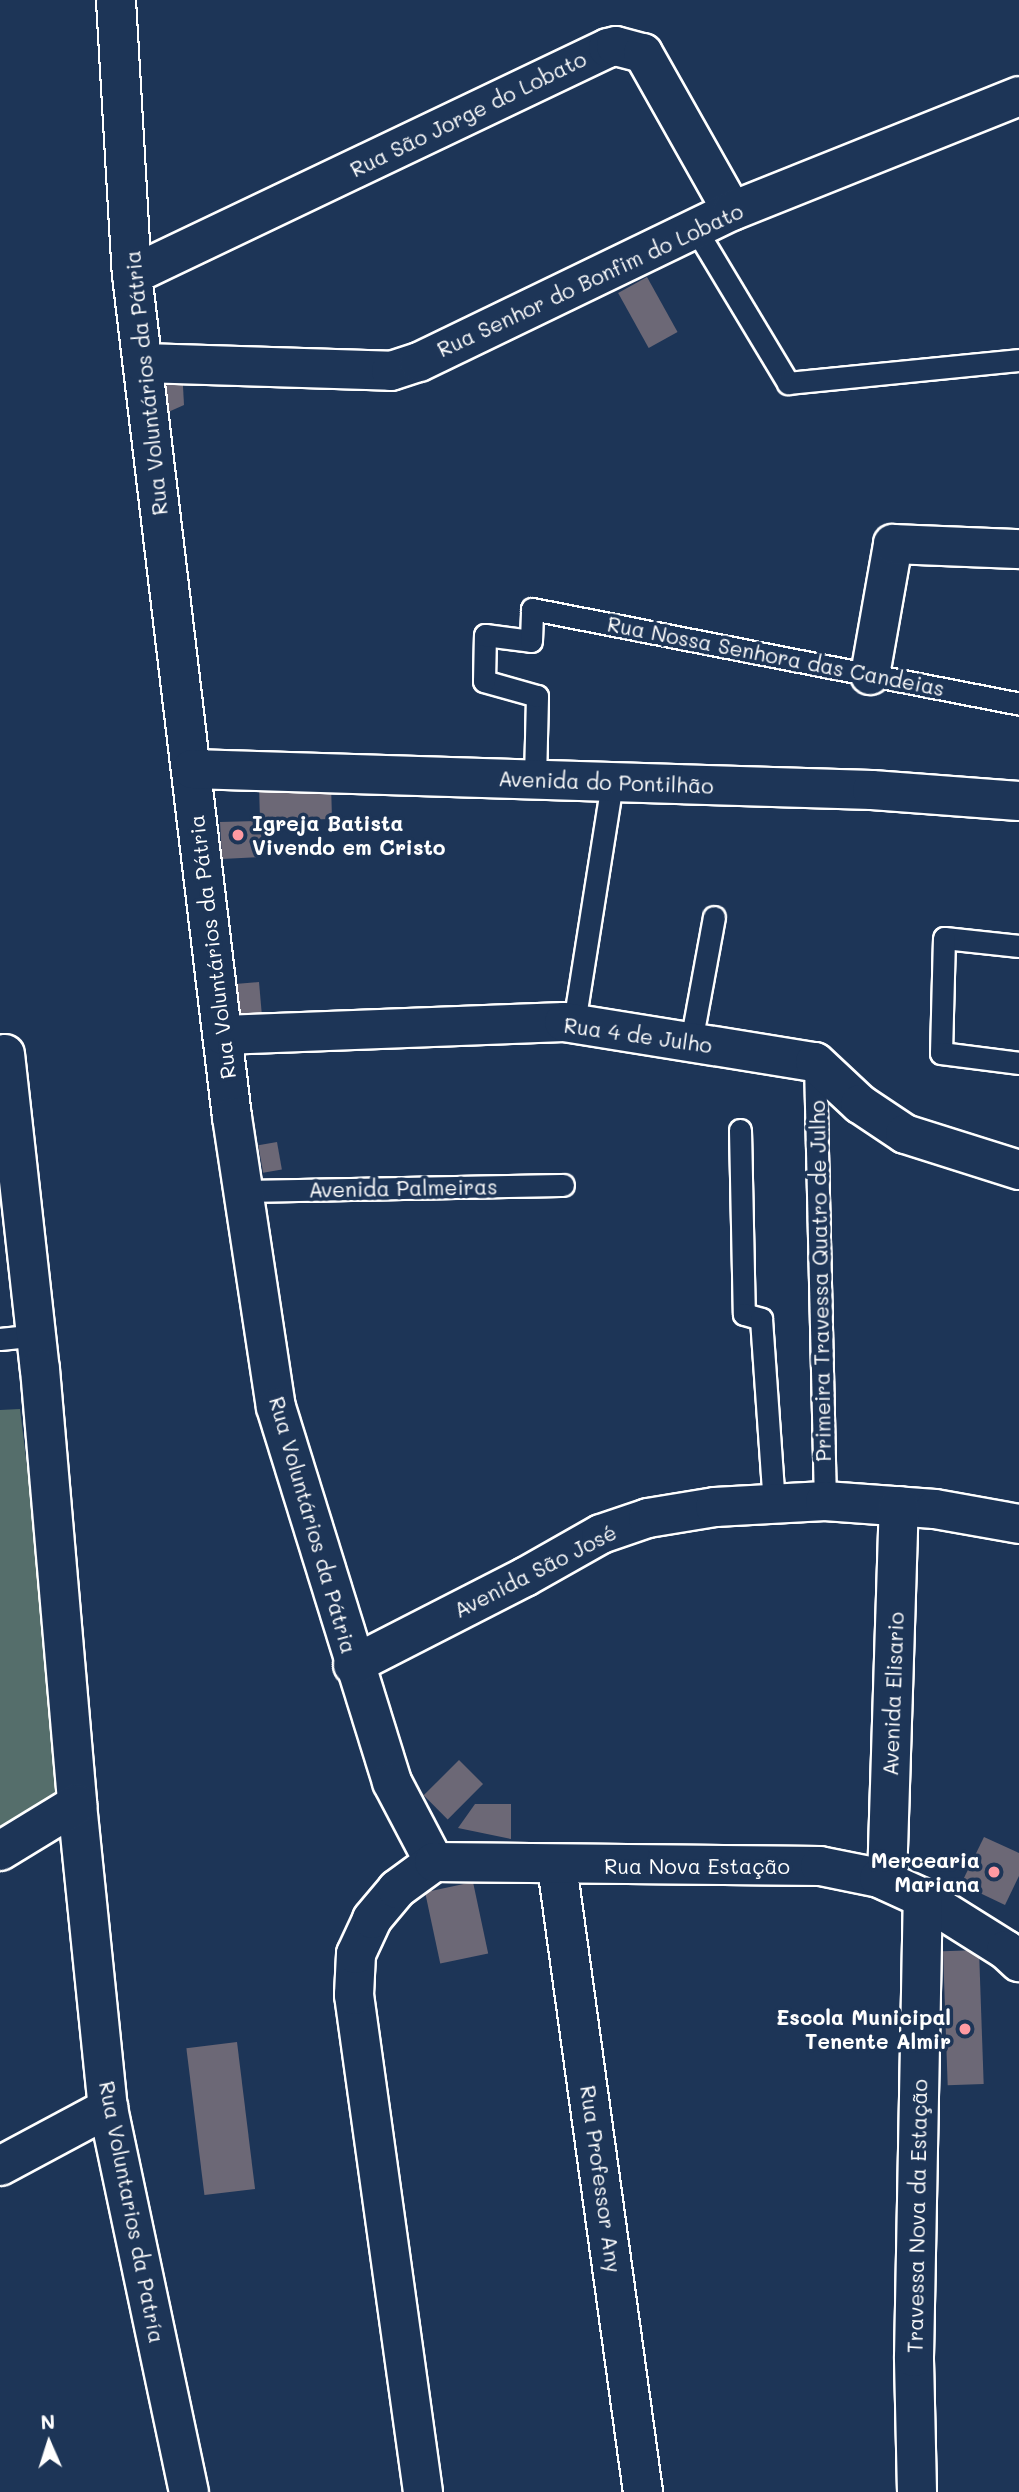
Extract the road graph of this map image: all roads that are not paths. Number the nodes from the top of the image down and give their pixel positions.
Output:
1 (116, 2) edge
2 (1019, 96) edge
3 (732, 211) junction
4 (695, 228) junction
5 (132, 275) junction
6 (1019, 360) edge
7 (143, 363) junction
8 (1019, 549) edge
9 (870, 675) junction
10 (1019, 704) edge
11 (192, 769) junction
12 (535, 779) junction
13 (612, 782) junction
14 (1019, 801) edge
15 (714, 917) dead end
16 (1019, 946) edge
17 (574, 1023) junction
18 (223, 1035) junction
19 (691, 1042) junction
20 (5, 1055) dead end
21 (815, 1062) junction
22 (1019, 1063) edge
23 (740, 1130) dead end
24 (1019, 1171) edge
25 (563, 1185) dead end
26 (243, 1191) junction
27 (18, 1337) edge
28 (825, 1501) junction
29 (774, 1504) junction
30 (899, 1506) junction
31 (1019, 1524) edge
32 (353, 1665) junction
33 (77, 1804) junction
34 (0, 1851) edge
35 (434, 1862) junction
36 (557, 1866) junction
37 (887, 1881) junction
38 (923, 1898) junction
39 (1015, 1947) edge
40 (108, 2108) junction
41 (0, 2166) edge
42 (189, 2492) edge
43 (423, 2492) edge
44 (643, 2492) edge
45 (917, 2492) edge

1 - 5 street, Rua Voluntários da Pátria
2 - 3 street, Rua Senhor do Bonfim do Lobato
3 - 4 street, Rua Senhor do Bonfim do Lobato
3 - 5 street, Rua São Jorge do Lobato
4 - 6 lane
4 - 7 street, Rua Senhor do Bonfim do Lobato
5 - 7 street, Rua Voluntários da Pátria
7 - 11 street, Rua Voluntários da Pátria
8 - 9 street
9 - 10 lane, Rua Nossa Senhora das Candeias
9 - 12 lane, Rua Nossa Senhora das Candeias
11 - 12 street, Avenida do Pontilhão
11 - 18 street, Rua Voluntários da Pátria
12 - 13 street, Avenida do Pontilhão
13 - 14 street, Avenida do Pontilhão
13 - 17 lane
15 - 19 lane
16 - 22 lane
17 - 18 street, Rua 4 de Julho
17 - 19 street, Rua 4 de Julho
18 - 26 street, Rua Voluntários da Pátria
19 - 21 street, Rua 4 de Julho
20 - 27 street
21 - 24 street
21 - 28 lane, Primeira Travessa Quatro de Julho
23 - 29 lane
25 - 26 lane, Avenida Palmeiras
26 - 32 street, Rua Voluntários da Pátria
27 - 33 street
28 - 29 street, Avenida São José
28 - 30 street, Avenida São José
29 - 32 street, Avenida São José
30 - 31 street, Avenida São José
30 - 37 street, Avenida Elisario
32 - 35 street, Rua Voluntários da Pátria
33 - 34 street
33 - 40 street, Rua Voluntarios da Patría
35 - 36 street, Rua Nova Estação
35 - 43 street
36 - 37 street, Rua Nova Estação
36 - 44 street, Rua Professor Any
37 - 38 street, Rua Nova Estação
38 - 39 street, Rua Nova Estação
38 - 45 street, Travessa Nova da Estação
40 - 41 street
40 - 42 street, Rua Voluntarios da Patría

